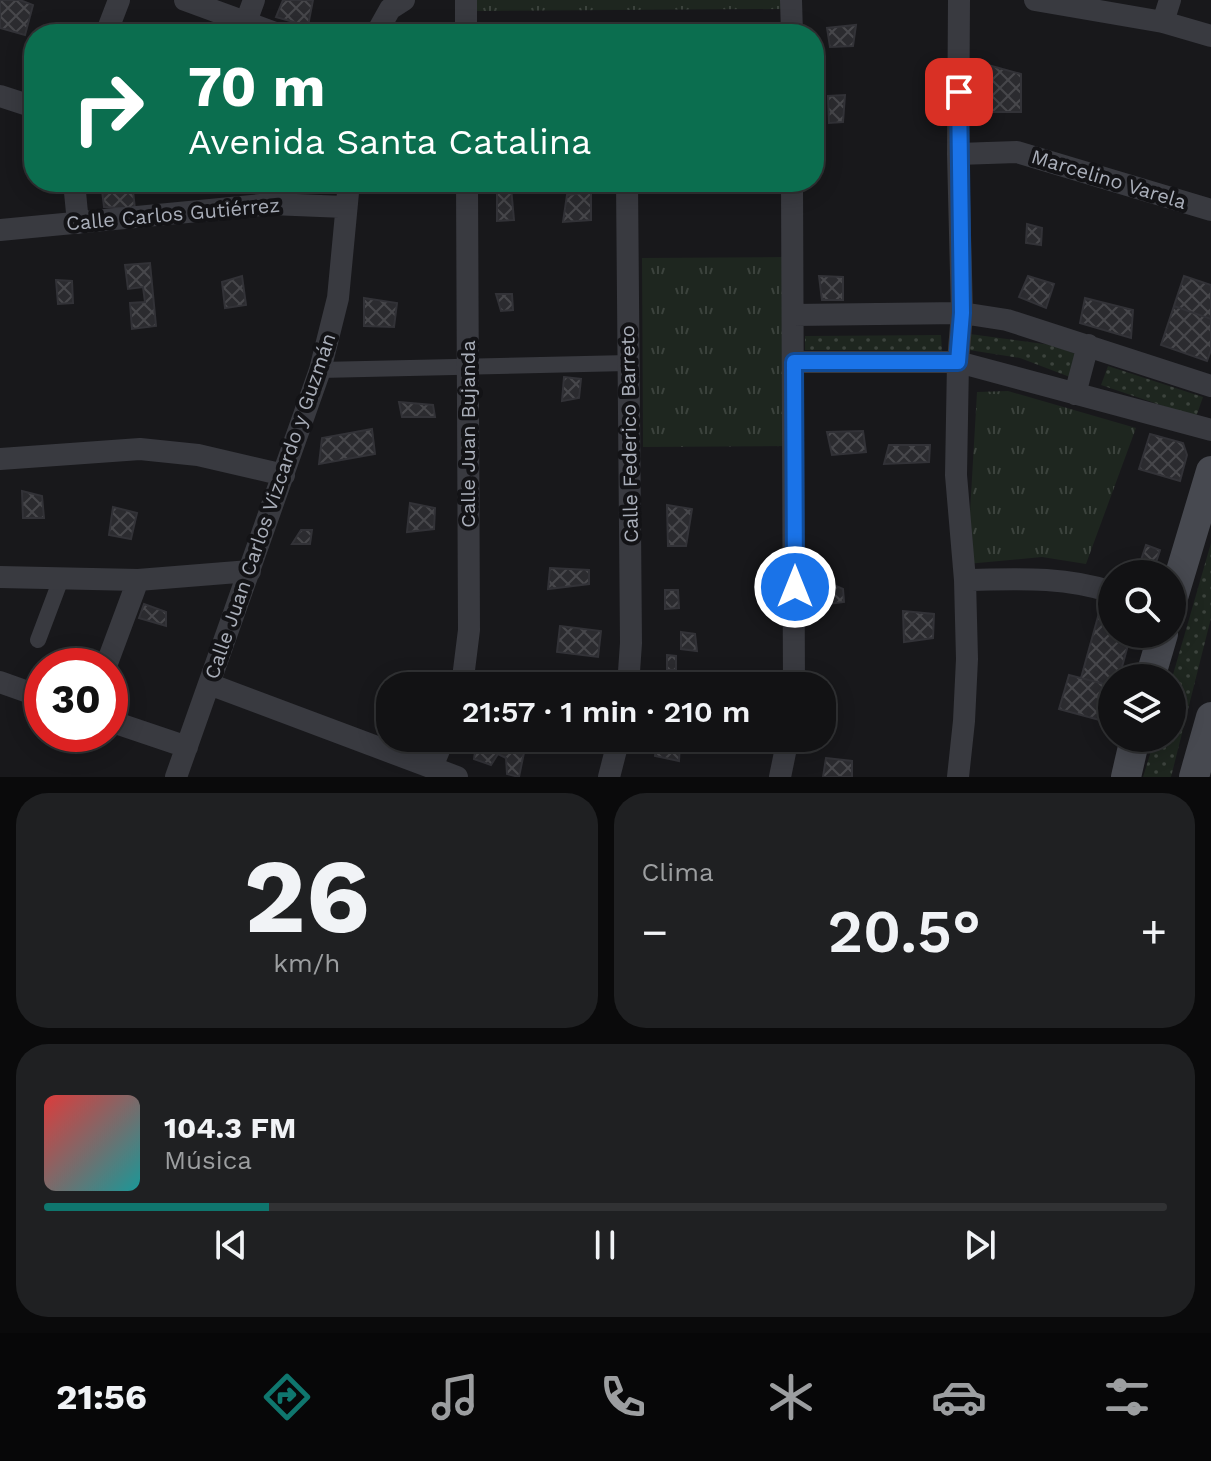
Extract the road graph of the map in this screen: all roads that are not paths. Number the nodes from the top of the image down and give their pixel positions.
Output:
1 (119, 0) edge
2 (185, 0) edge
3 (254, 0) edge
4 (404, 0) edge
5 (466, 0) edge
6 (791, 0) edge
7 (959, 0) edge
8 (1035, 0) edge
9 (1170, 0) edge
10 (246, 22) junction
11 (1163, 22) junction
12 (110, 24) edge
13 (251, 24) edge
14 (382, 24) edge
15 (466, 24) edge
16 (792, 24) edge
17 (1211, 36) edge
18 (0, 96) edge
19 (24, 104) edge
20 (958, 154) junction
21 (75, 192) edge
22 (347, 192) edge
23 (467, 192) edge
24 (627, 192) edge
25 (792, 192) edge
26 (345, 207) junction
27 (1211, 210) edge
28 (78, 223) junction
29 (0, 230) edge
30 (962, 313) junction
31 (793, 315) junction
32 (1088, 345) junction
33 (794, 362) junction
34 (958, 362) junction
35 (628, 363) junction
36 (468, 368) junction
37 (320, 370) junction
38 (1211, 386) edge
39 (1075, 394) junction
40 (1211, 430) edge
41 (0, 459) edge
42 (1211, 471) edge
43 (284, 475) junction
44 (1184, 560) edge
45 (250, 571) junction
46 (0, 577) edge
47 (61, 579) junction
48 (138, 580) junction
49 (965, 580) junction
50 (1098, 588) edge
51 (38, 640) dead end
52 (113, 648) edge
53 (464, 672) edge
54 (629, 672) edge
55 (794, 672) edge
56 (0, 682) edge
57 (209, 684) junction
58 (24, 691) edge
59 (1211, 717) edge
60 (128, 727) edge
61 (187, 747) junction
62 (438, 752) edge
63 (615, 752) edge
64 (785, 752) edge
65 (1132, 752) edge
66 (432, 767) junction
67 (176, 777) edge
68 (457, 777) edge
69 (609, 777) edge
70 (780, 777) edge
71 (958, 777) edge
72 (1126, 777) edge
73 (1194, 777) edge

1 - 12 street
2 - 10 street
3 - 10 street
4 - 14 street
5 - 15 street
6 - 16 street
7 - 20 street
8 - 11 street
9 - 11 street
10 - 13 street
11 - 17 street
18 - 19 street
20 - 27 street, Marcelino Varela
20 - 30 street
21 - 28 street
22 - 26 street, Calle Juan Carlos Vizcardo y Guzmán
23 - 36 street, Calle Juan Bujanda
24 - 35 street, Calle Federico Barreto
25 - 31 street
26 - 28 street, Calle Carlos Gutiérrez
26 - 37 street, Calle Juan Carlos Vizcardo y Guzmán
28 - 29 street, Calle Carlos Gutiérrez
30 - 31 street
30 - 32 street
30 - 34 street
31 - 33 street
32 - 38 street
32 - 39 street
33 - 34 street
33 - 55 street
34 - 39 street
34 - 49 street
35 - 36 street
35 - 54 street, Calle Federico Barreto
36 - 37 street
36 - 53 street, Calle Juan Bujanda
37 - 43 street, Calle Juan Carlos Vizcardo y Guzmán
39 - 40 street
41 - 43 street
42 - 44 main road
43 - 45 street, Calle Juan Carlos Vizcardo y Guzmán
45 - 48 street
45 - 57 street, Calle Juan Carlos Vizcardo y Guzmán
46 - 47 street
47 - 48 street
47 - 51 street
48 - 52 street
49 - 50 street
49 - 71 street
56 - 58 street
57 - 61 street, Calle Juan Carlos Vizcardo y Guzmán
57 - 66 street
59 - 73 main road
60 - 61 street
61 - 67 street, Calle Juan Carlos Vizcardo y Guzmán
62 - 66 street
63 - 69 street
64 - 70 street
65 - 72 main road
66 - 68 street

